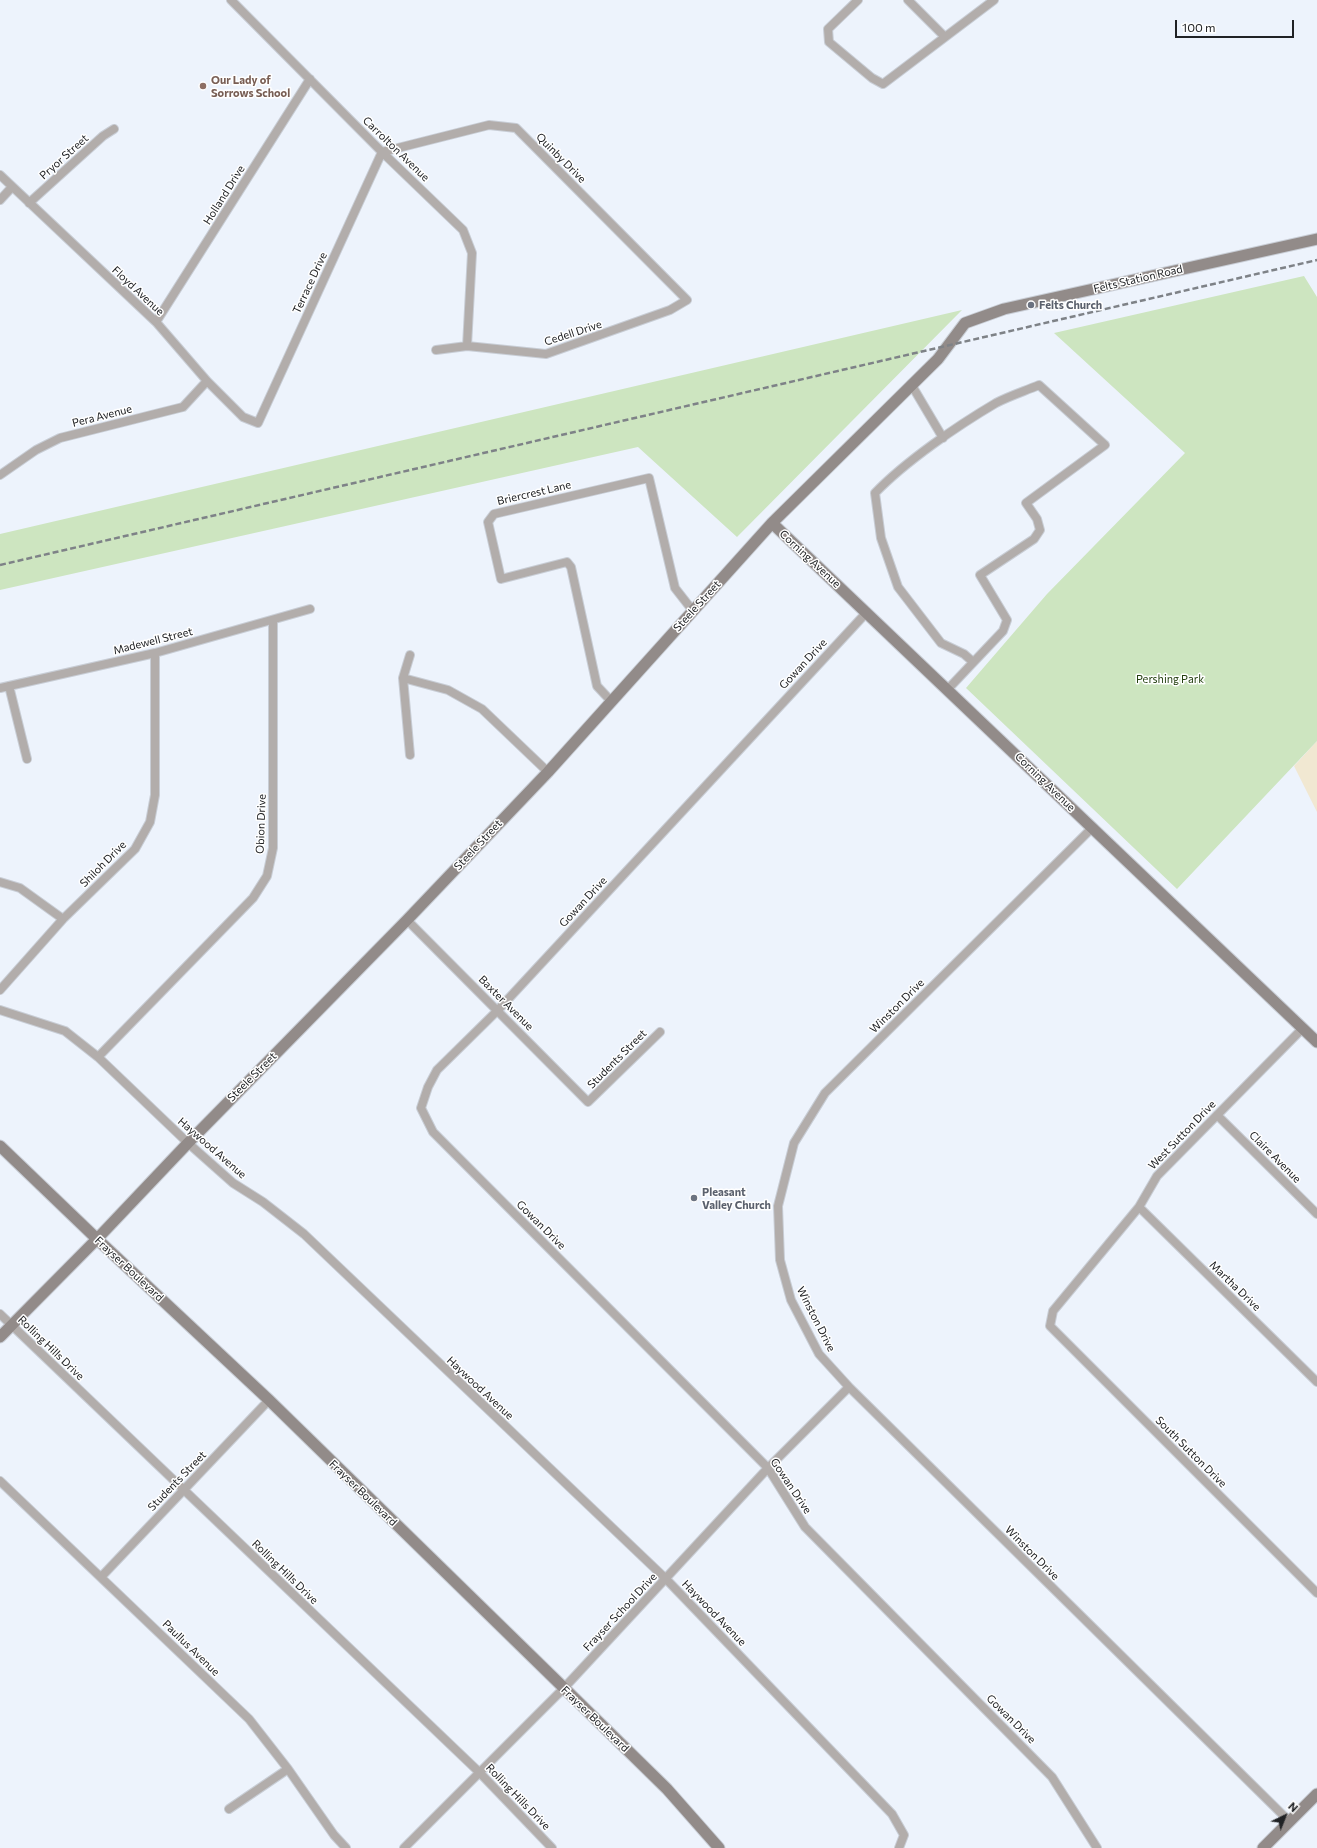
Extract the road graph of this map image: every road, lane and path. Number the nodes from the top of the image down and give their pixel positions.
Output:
1 (231, 0) edge
2 (858, 0) edge
3 (908, 0) edge
4 (994, 0) edge
5 (944, 36) junction
6 (310, 79) junction
7 (114, 129) dead end
8 (382, 152) junction
9 (0, 175) edge
10 (12, 187) junction
11 (0, 200) edge
12 (29, 203) junction
13 (1317, 239) edge
14 (687, 300) joint
15 (156, 322) junction
16 (947, 345) joint
17 (467, 346) junction
18 (436, 350) dead end
19 (207, 381) junction
20 (911, 384) junction
21 (258, 423) joint
22 (943, 438) junction
23 (0, 475) edge
24 (772, 523) junction
25 (310, 609) dead end
26 (693, 610) junction
27 (867, 612) junction
28 (273, 620) junction
29 (155, 653) junction
30 (410, 655) dead end
31 (972, 661) junction
32 (403, 678) junction
33 (9, 686) junction
34 (0, 688) edge
35 (948, 689) junction
36 (611, 701) junction
37 (410, 755) dead end
38 (27, 759) dead end
39 (548, 772) junction
40 (1092, 827) junction
41 (0, 882) edge
42 (63, 919) junction
43 (407, 920) junction
44 (0, 990) edge
45 (0, 1010) edge
46 (498, 1010) junction
47 (1303, 1028) junction
48 (660, 1032) dead end
49 (1317, 1042) edge
50 (98, 1057) junction
51 (588, 1102) joint
52 (1217, 1115) junction
53 (188, 1143) junction
54 (0, 1146) edge
55 (1138, 1207) junction
56 (1317, 1214) edge
57 (96, 1239) junction
58 (0, 1314) edge
59 (11, 1325) junction
60 (1050, 1326) joint
61 (0, 1337) edge
62 (1317, 1382) edge
63 (849, 1387) junction
64 (269, 1400) junction
65 (768, 1468) junction
66 (0, 1481) edge
67 (184, 1490) junction
68 (102, 1576) junction
69 (666, 1579) junction
70 (1317, 1593) edge
71 (564, 1688) junction
72 (288, 1769) junction
73 (479, 1772) junction
74 (1317, 1794) edge
75 (229, 1809) dead end
76 (1290, 1822) junction
77 (346, 1848) edge
78 (404, 1848) edge
79 (552, 1848) edge
80 (719, 1848) edge
81 (899, 1848) edge
82 (1097, 1848) edge
83 (1263, 1848) edge

1 - 6 street, Carrolton Avenue
2 - 5 street
3 - 5 street
4 - 5 street
6 - 8 street, Carrolton Avenue
6 - 15 street, Holland Drive
7 - 12 street, Pryor Street
8 - 14 street, Quinby Drive
8 - 17 street, Carrolton Avenue
8 - 21 street, Terrace Drive
9 - 10 street, Floyd Avenue
10 - 11 street
10 - 12 street, Floyd Avenue
12 - 15 street, Floyd Avenue
13 - 16 street, Felts Station Road
14 - 17 street, Cedell Drive
15 - 19 street, Floyd Avenue
16 - 20 street, Steele Street
17 - 18 street, Cedell Drive
19 - 21 street, Floyd Avenue
19 - 23 street, Pera Avenue
20 - 22 street
20 - 24 street, Steele Street
22 - 31 street
22 - 31 street
24 - 26 street, Steele Street
24 - 27 street, Corning Avenue
25 - 28 street, Madewell Street
26 - 36 street, Steele Street
26 - 36 street, Briercrest Lane
27 - 35 street, Corning Avenue
27 - 46 street, Gowan Drive
28 - 29 street, Madewell Street
28 - 50 street, Obion Drive
29 - 33 street, Madewell Street
29 - 42 street, Shiloh Drive
30 - 32 street
31 - 35 street
32 - 37 street
32 - 39 street
33 - 34 street, Madewell Street
33 - 38 street
35 - 40 street, Corning Avenue
36 - 39 street, Steele Street
39 - 43 street, Steele Street
40 - 47 street, Corning Avenue
40 - 63 street, Winston Drive
41 - 42 street
42 - 44 street, Shiloh Drive
43 - 46 street, Baxter Avenue
43 - 53 street, Steele Street
45 - 50 street, Haywood Avenue
46 - 51 street, Baxter Avenue
46 - 65 street, Gowan Drive
47 - 49 street, Corning Avenue
47 - 52 street, West Sutton Drive
48 - 51 street, Students Street
50 - 53 street, Haywood Avenue
52 - 55 street, West Sutton Drive
52 - 56 street, Claire Avenue
53 - 57 street, Steele Street
53 - 69 street, Haywood Avenue
54 - 57 street, Frayser Boulevard
55 - 60 street, West Sutton Drive
55 - 62 street, Martha Drive
57 - 59 street, Steele Street
57 - 64 street, Frayser Boulevard
58 - 59 street, Rolling Hills Drive
59 - 61 street, Steele Street
59 - 67 street, Rolling Hills Drive
60 - 70 street, South Sutton Drive
63 - 65 street, Frayser School Drive
63 - 76 street, Winston Drive
64 - 67 street, Students Street
64 - 71 street, Frayser Boulevard
65 - 69 street, Frayser School Drive
65 - 82 street, Gowan Drive
66 - 68 street, Paullus Avenue
67 - 68 street, Students Street
67 - 73 street, Rolling Hills Drive
68 - 72 street, Paullus Avenue
69 - 71 street, Frayser School Drive
69 - 81 street, Haywood Avenue
71 - 73 street, Frayser School Drive
71 - 80 street, Frayser Boulevard
72 - 75 street
72 - 77 street, Paullus Avenue
73 - 78 street, Frayser School Drive
73 - 79 street, Rolling Hills Drive
74 - 76 street
76 - 83 street

